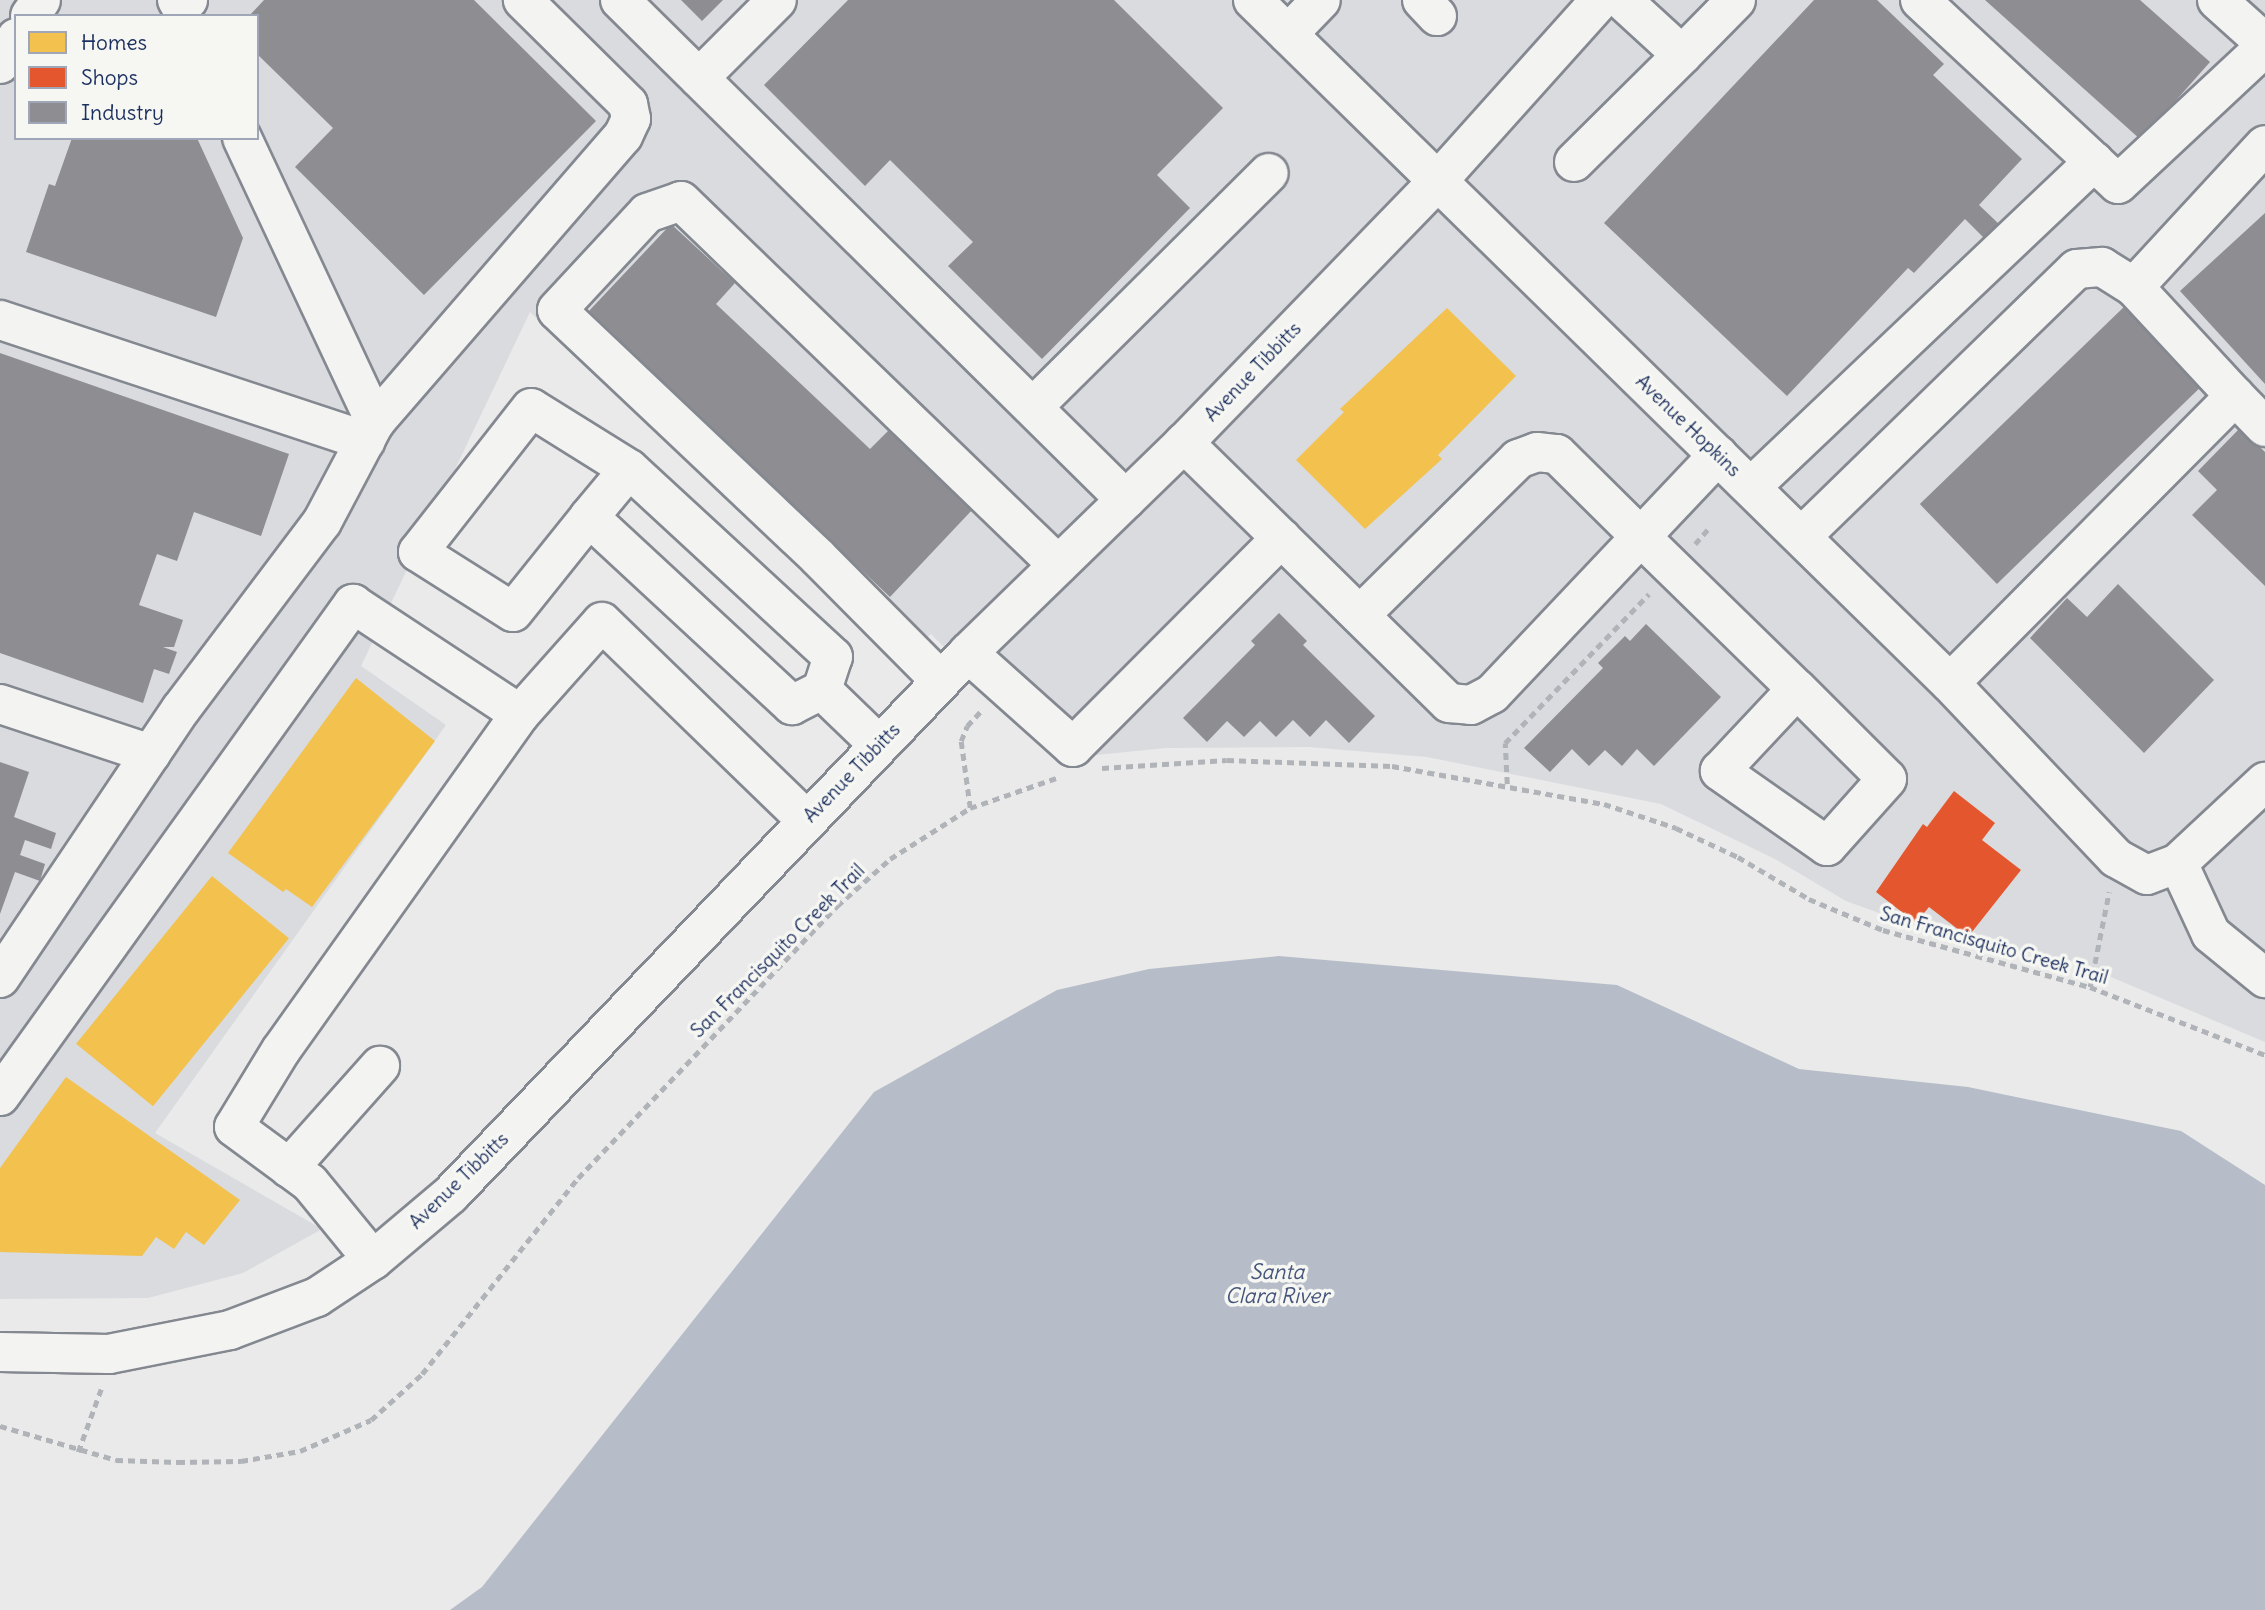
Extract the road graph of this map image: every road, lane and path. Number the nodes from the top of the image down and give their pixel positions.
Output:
1 (523, 0) edge
2 (621, 0) edge
3 (777, 0) edge
4 (1253, 0) edge
5 (1321, 0) edge
6 (1600, 0) edge
7 (1622, 0) edge
8 (1737, 0) edge
9 (1920, 0) edge
10 (2217, 0) edge
11 (1288, 34) junction
12 (14, 41) edge
13 (2265, 45) edge
14 (1682, 55) junction
15 (0, 64) edge
16 (699, 78) junction
17 (243, 140) edge
18 (2265, 145) edge
19 (1574, 162) dead end
20 (2094, 162) junction
21 (1269, 173) dead end
22 (1436, 183) junction
23 (2134, 287) junction
24 (0, 320) edge
25 (2235, 396) junction
26 (1032, 408) junction
27 (2265, 428) edge
28 (370, 431) junction
29 (1184, 443) junction
30 (1718, 455) junction
31 (629, 469) junction
32 (1751, 487) junction
33 (1126, 500) junction
34 (589, 517) junction
35 (1710, 527) dead end
36 (1802, 536) junction
37 (1641, 537) junction
38 (1281, 538) junction
39 (1058, 565) junction
40 (1673, 568) junction
41 (1360, 615) junction
42 (968, 653) junction
43 (941, 681) junction
44 (1950, 683) junction
45 (1004, 686) junction
46 (1797, 689) dead end
47 (822, 690) junction
48 (0, 704) edge
49 (520, 714) junction
50 (879, 745) junction
51 (150, 754) junction
52 (1099, 769) dead end
53 (1063, 776) dead end
54 (2265, 782) edge
55 (1507, 784) junction
56 (970, 808) junction
57 (807, 821) junction
58 (2116, 858) junction
59 (2178, 863) junction
60 (0, 978) edge
61 (2265, 978) edge
62 (2090, 987) junction
63 (2265, 1055) edge
64 (380, 1066) dead end
65 (0, 1096) edge
66 (289, 1168) junction
67 (373, 1260) junction
68 (0, 1352) edge
69 (109, 1354) junction
70 (0, 1426) edge
71 (78, 1452) junction

1 - 28 street
2 - 16 street
3 - 16 street
4 - 11 street, Avenue Hopkins
5 - 11 street
6 - 22 street, Avenue Tibbitts
7 - 14 street
8 - 14 street
9 - 20 street
10 - 13 street
11 - 22 street, Avenue Hopkins
12 - 15 street
13 - 20 street
14 - 19 street
16 - 26 street
17 - 28 street
18 - 23 street
20 - 32 street
21 - 26 street
22 - 29 street, Avenue Tibbitts
22 - 30 street, Avenue Hopkins
23 - 25 street
23 - 36 street
24 - 28 street
25 - 27 street
25 - 44 street
26 - 33 street
28 - 51 street
29 - 33 street, Avenue Tibbitts
29 - 38 street
30 - 32 street, Avenue Hopkins
30 - 37 street
31 - 34 street
31 - 34 street
31 - 47 street
32 - 36 street, Avenue Hopkins
33 - 39 street, Avenue Tibbitts
34 - 47 street
35 - 40 path
36 - 44 street, Avenue Hopkins
37 - 40 street
37 - 41 street
37 - 41 street
38 - 41 street
38 - 45 street
39 - 42 street, Avenue Tibbitts
39 - 43 street
40 - 46 street
40 - 55 path
42 - 43 street, Avenue Tibbitts
42 - 45 street
43 - 50 street, Avenue Tibbitts
44 - 58 street, Avenue Hopkins
45 - 56 path
47 - 50 street
48 - 51 street
49 - 57 street
49 - 65 street
49 - 66 street
50 - 57 street, Avenue Tibbitts
51 - 60 street
52 - 55 path, San Francisquito Creek Trail
53 - 56 path, San Francisquito Creek Trail
54 - 59 street
55 - 62 path, San Francisquito Creek Trail
56 - 71 path, San Francisquito Creek Trail
57 - 67 street, Avenue Tibbitts
58 - 59 street, Avenue Hopkins
58 - 62 path
59 - 61 street
62 - 63 path, San Francisquito Creek Trail
64 - 66 street
66 - 67 street
67 - 69 street, Avenue Tibbitts
68 - 69 street, Avenue Tibbitts
69 - 71 path
70 - 71 path, San Francisquito Creek Trail

